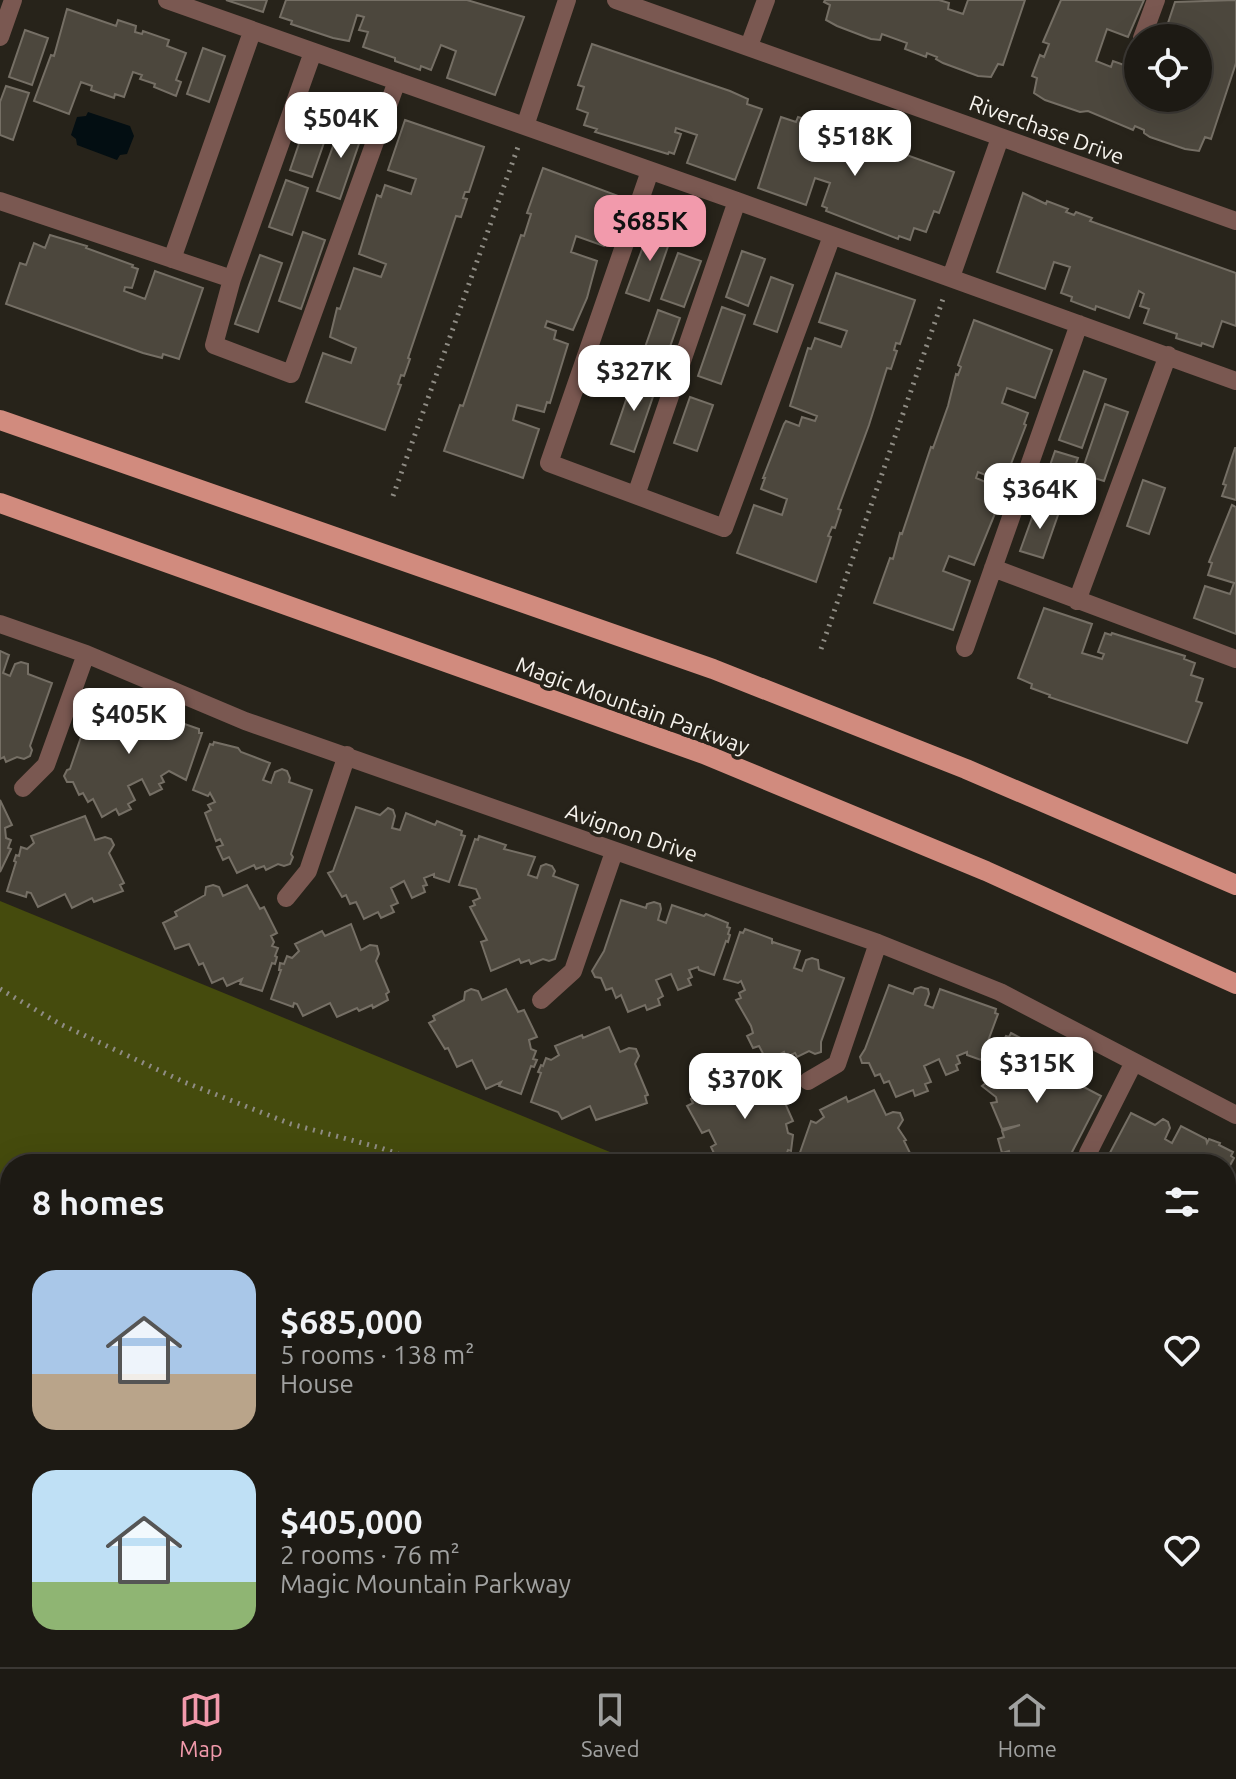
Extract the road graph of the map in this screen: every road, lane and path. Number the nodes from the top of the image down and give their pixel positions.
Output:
1 (13, 0) edge
2 (567, 0) edge
3 (616, 0) edge
4 (766, 0) edge
5 (1156, 0) edge
6 (174, 1) edge
7 (1148, 24) edge
8 (252, 32) junction
9 (0, 37) edge
10 (749, 46) junction
11 (313, 52) junction
12 (397, 81) junction
13 (525, 126) junction
14 (1000, 138) junction
15 (650, 171) junction
16 (0, 201) edge
17 (737, 201) junction
18 (1235, 218) edge
19 (832, 236) junction
20 (172, 259) junction
21 (951, 277) junction
22 (232, 279) junction
23 (1079, 324) junction
24 (1168, 355) junction
25 (1236, 381) edge
26 (0, 420) edge
27 (636, 495) junction
28 (393, 496) dead end
29 (0, 503) edge
30 (993, 568) junction
31 (1077, 601) junction
32 (0, 624) edge
33 (965, 648) dead end
34 (821, 649) dead end
35 (86, 654) junction
36 (1236, 659) edge
37 (347, 755) junction
38 (23, 788) dead end
39 (614, 852) junction
40 (1236, 885) edge
41 (286, 898) dead end
42 (878, 943) junction
43 (1236, 984) edge
44 (0, 989) edge
45 (541, 1000) dead end
46 (1134, 1062) junction
47 (808, 1081) dead end
48 (1236, 1115) edge
49 (1088, 1153) dead end
50 (398, 1154) edge
51 (1236, 1291) edge
52 (1236, 1301) edge

1 - 9 lane
2 - 13 lane
3 - 10 lane, Riverchase Drive
4 - 10 lane
5 - 7 lane
6 - 8 lane
8 - 11 lane
8 - 20 lane
10 - 14 lane, Riverchase Drive
11 - 12 lane
11 - 22 lane
12 - 13 lane
12 - 22 lane
13 - 15 lane
13 - 28 path
14 - 18 lane, Riverchase Drive
14 - 21 lane
15 - 17 lane
15 - 27 lane
16 - 20 lane
17 - 19 lane
17 - 27 lane
19 - 21 lane
19 - 27 lane
20 - 22 lane
21 - 23 lane
21 - 34 path
23 - 24 lane
23 - 30 lane
24 - 25 lane
24 - 31 lane
26 - 40 main road
29 - 43 main road, Magic Mountain Parkway
30 - 31 lane
30 - 33 lane
31 - 36 lane
32 - 35 lane, Avignon Drive
35 - 37 lane, Avignon Drive
35 - 38 lane
37 - 39 lane, Avignon Drive
37 - 41 lane
39 - 42 lane, Avignon Drive
39 - 45 lane
42 - 46 lane, Avignon Drive
42 - 47 lane
44 - 50 path
46 - 48 lane, Avignon Drive
46 - 49 lane
51 - 52 lane

